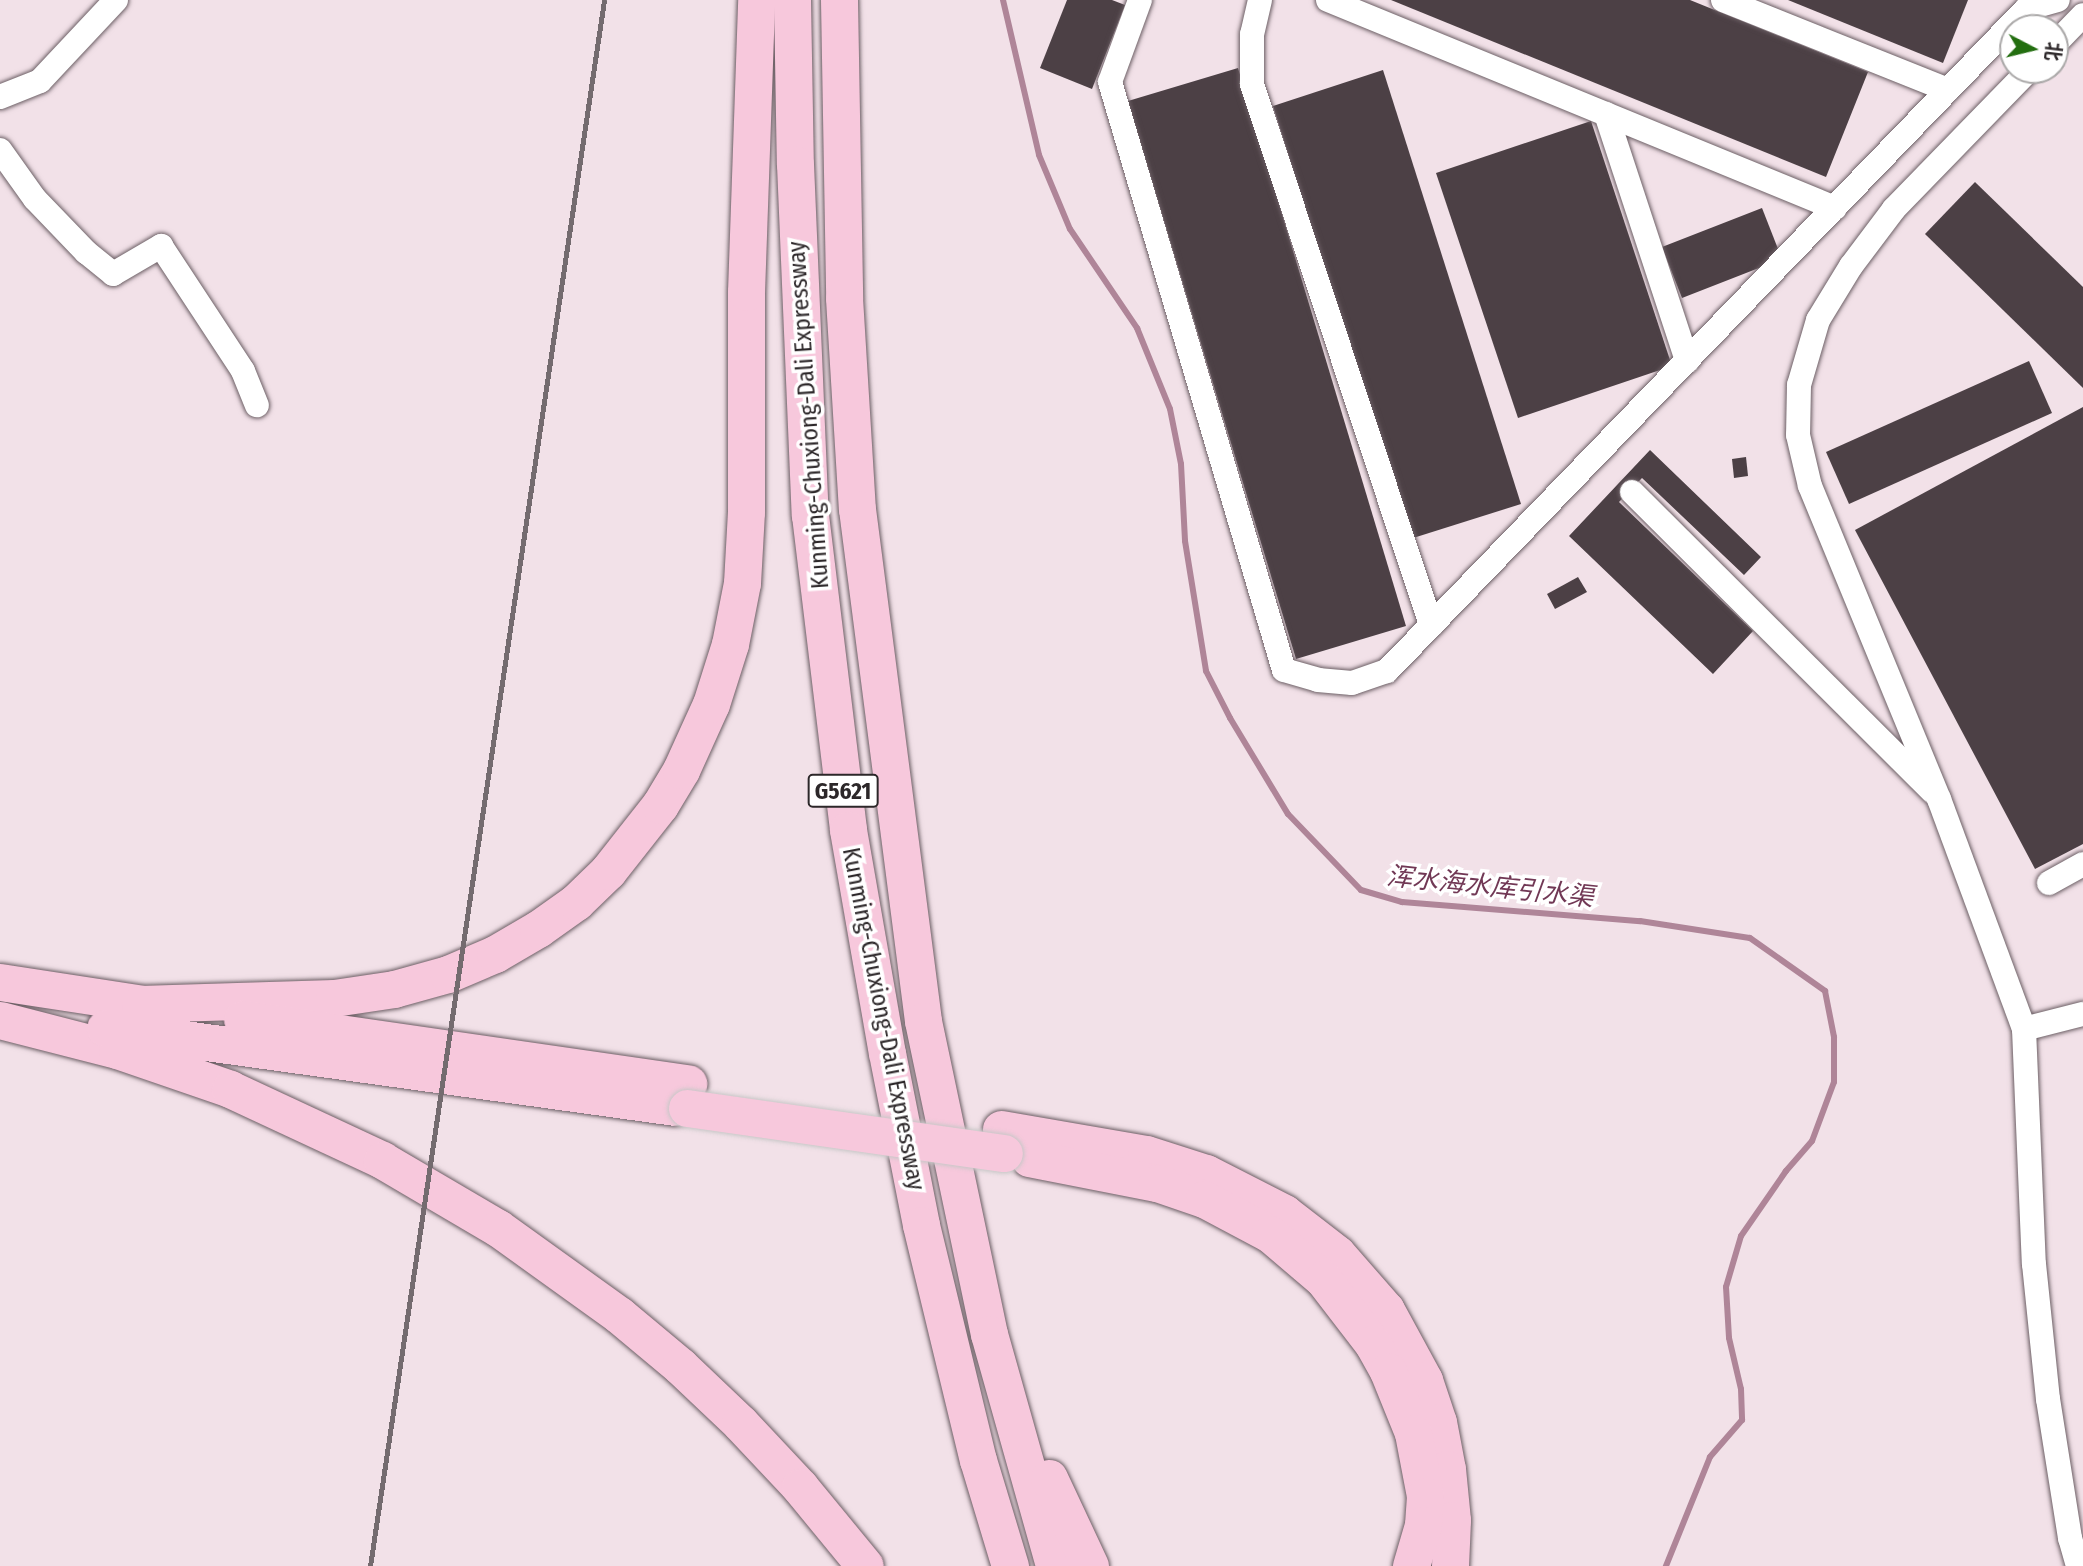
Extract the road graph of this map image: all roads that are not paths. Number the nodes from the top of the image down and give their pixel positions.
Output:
1 (116, 0) edge
2 (756, 0) edge
3 (792, 0) edge
4 (839, 0) edge
5 (1140, 0) edge
6 (1260, 0) edge
7 (1328, 0) edge
8 (1723, 0) edge
9 (2058, 0) edge
10 (2016, 9) edge
11 (2083, 15) edge
12 (2069, 30) edge
13 (2015, 84) edge
14 (1948, 90) junction
15 (0, 97) edge
16 (1606, 114) junction
17 (0, 150) edge
18 (1835, 208) junction
19 (1686, 361) junction
20 (257, 405) dead end
21 (1632, 492) dead end
22 (1431, 625) junction
23 (1940, 799) junction
24 (2083, 864) edge
25 (2049, 883) dead end
26 (0, 982) edge
27 (140, 1004) junction
28 (0, 1014) edge
29 (2083, 1014) edge
30 (0, 1020) edge
31 (2024, 1029) junction
32 (687, 1096) junction
33 (1002, 1141) junction
34 (989, 1334) junction
35 (865, 1566) edge
36 (1010, 1566) edge
37 (1054, 1566) edge
38 (1090, 1566) edge
39 (1411, 1566) edge
40 (1450, 1566) edge
41 (2078, 1566) edge

1 - 15 street
2 - 27 highway
3 - 36 highway, Kunming-Chuxiong-Dali Expressway / G5621
4 - 34 highway, Kunming-Chuxiong-Dali Expressway / G5621
5 - 22 street
6 - 22 street
7 - 16 street
8 - 14 street
9 - 10 street
10 - 14 street
11 - 12 street
13 - 23 street
14 - 18 street
16 - 18 street
16 - 19 street
17 - 20 street
18 - 19 street
19 - 22 street
21 - 23 street
23 - 31 street
24 - 25 street
26 - 27 highway
27 - 32 highway
28 - 32 highway
29 - 31 street
30 - 35 highway
31 - 41 street
32 - 33 highway
33 - 39 highway
33 - 40 highway
34 - 37 highway, Kunming-Chuxiong-Dali Expressway / G5621
34 - 38 highway

